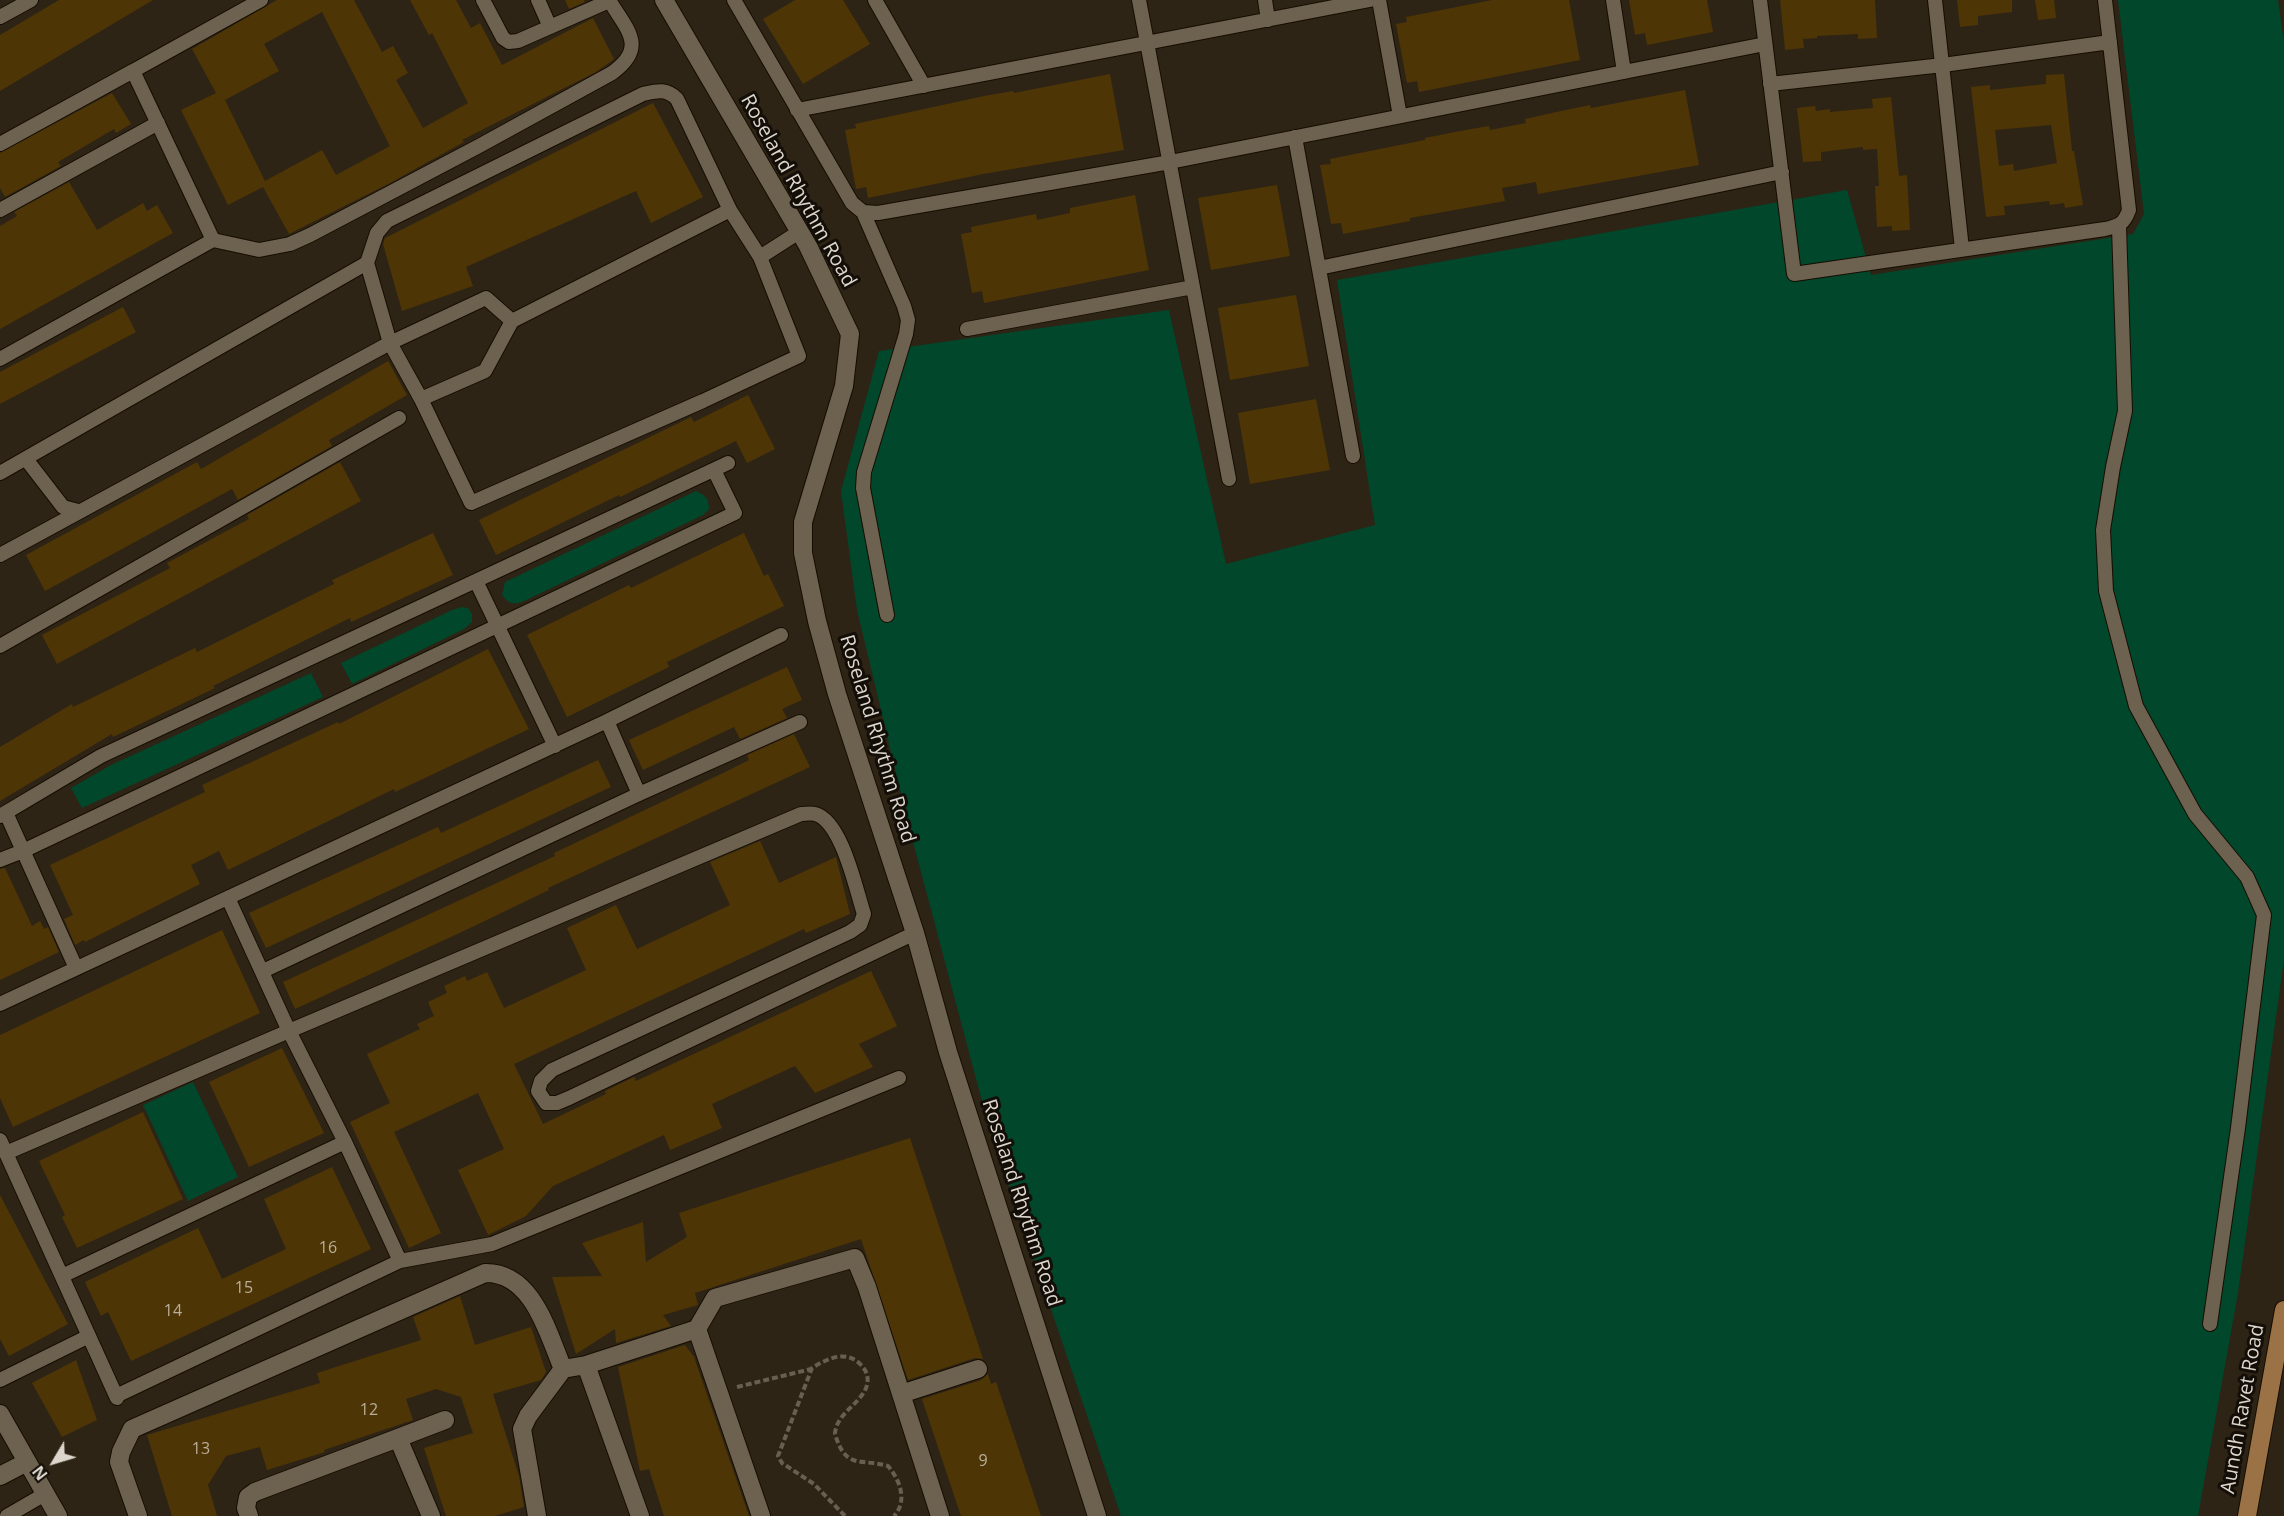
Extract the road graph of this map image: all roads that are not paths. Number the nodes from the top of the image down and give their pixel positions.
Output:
1 (31, 0) edge
2 (261, 0) edge
3 (483, 0) edge
4 (538, 0) edge
5 (664, 0) edge
6 (734, 0) edge
7 (875, 0) edge
8 (1139, 0) edge
9 (1264, 0) edge
10 (1370, 0) edge
11 (1379, 0) edge
12 (1614, 0) edge
13 (1760, 0) edge
14 (1935, 0) edge
15 (2105, 0) edge
16 (609, 1) edge
17 (0, 17) edge
18 (1268, 20) junction
19 (550, 27) junction
20 (2110, 42) junction
21 (1147, 43) junction
22 (1765, 44) junction
23 (1943, 65) junction
24 (133, 71) junction
25 (1624, 72) junction
26 (1770, 84) junction
27 (924, 86) junction
28 (797, 110) junction
29 (1400, 116) junction
30 (158, 123) junction
31 (1295, 137) junction
32 (0, 144) edge
33 (1170, 162) junction
34 (1782, 172) junction
35 (0, 210) edge
36 (730, 210) junction
37 (863, 212) junction
38 (2119, 226) junction
39 (799, 232) junction
40 (213, 240) junction
41 (1962, 249) junction
42 (760, 257) junction
43 (367, 263) junction
44 (1319, 268) junction
45 (1193, 287) junction
46 (512, 321) junction
47 (967, 330) dead end
48 (390, 342) junction
49 (0, 359) edge
50 (421, 399) junction
51 (399, 418) dead end
52 (1353, 456) dead end
53 (26, 459) junction
54 (728, 463) dead end
55 (714, 470) junction
56 (0, 473) edge
57 (1229, 479) dead end
58 (78, 511) junction
59 (0, 555) edge
60 (476, 581) junction
61 (887, 615) dead end
62 (497, 626) junction
63 (781, 635) dead end
64 (0, 646) edge
65 (607, 721) junction
66 (800, 722) dead end
67 (555, 746) junction
68 (639, 794) junction
69 (3, 814) edge
70 (23, 851) junction
71 (0, 860) edge
72 (228, 898) junction
73 (915, 933) junction
74 (76, 968) junction
75 (263, 971) junction
76 (0, 1004) edge
77 (289, 1031) junction
78 (900, 1078) dead end
79 (345, 1142) junction
80 (3, 1147) edge
81 (400, 1260) junction
82 (62, 1276) dead end
83 (2284, 1310) edge
84 (2210, 1324) dead end
85 (697, 1329) junction
86 (89, 1336) junction
87 (586, 1365) junction
88 (563, 1369) junction
89 (978, 1370) dead end
90 (0, 1380) edge
91 (901, 1394) junction
92 (0, 1414) edge
93 (445, 1420) dead end
94 (398, 1438) junction
95 (27, 1462) junction
96 (0, 1476) edge
97 (45, 1494) junction
98 (7, 1516) edge
99 (58, 1516) edge
100 (138, 1516) edge
101 (249, 1516) edge
102 (431, 1516) edge
103 (537, 1516) edge
104 (640, 1516) edge
105 (761, 1516) edge
106 (940, 1516) edge
107 (1097, 1516) edge
108 (2247, 1516) edge

1 - 17 lane
2 - 24 lane
3 - 19 lane
4 - 19 lane
5 - 39 street, Roseland Rhythm Road
6 - 28 lane
7 - 27 lane
8 - 21 lane
9 - 18 lane
10 - 18 lane
11 - 29 lane
12 - 25 lane
13 - 22 lane
14 - 23 lane
15 - 20 lane
16 - 19 lane
16 - 40 lane
18 - 21 lane
20 - 23 lane
20 - 38 lane
21 - 27 lane
21 - 33 lane
22 - 25 lane
22 - 26 lane
23 - 26 lane
23 - 41 lane
24 - 30 lane
24 - 32 lane
25 - 29 lane
26 - 34 lane
27 - 28 lane
28 - 37 lane
29 - 31 lane
30 - 35 lane
30 - 40 lane
31 - 33 lane
31 - 44 lane
33 - 37 lane
33 - 45 lane
34 - 41 lane
34 - 44 lane
36 - 42 lane
36 - 43 lane
36 - 46 lane
37 - 61 lane
38 - 41 lane
38 - 84 lane
39 - 42 lane
39 - 73 street, Roseland Rhythm Road
40 - 49 lane
42 - 50 lane
43 - 48 lane
43 - 53 lane
44 - 52 lane
45 - 47 lane
45 - 57 lane
46 - 48 lane
46 - 50 lane
48 - 50 lane
48 - 58 lane
51 - 64 lane
53 - 56 lane
53 - 58 lane
54 - 55 lane
55 - 60 lane
55 - 62 lane
58 - 59 lane
60 - 62 lane
60 - 69 lane
62 - 67 lane
62 - 70 lane
63 - 65 lane
65 - 67 lane
65 - 68 lane
66 - 68 lane
67 - 72 lane
68 - 75 lane
69 - 70 lane
70 - 71 lane
70 - 74 lane
72 - 74 lane
72 - 75 lane
73 - 77 lane
73 - 107 street, Roseland Rhythm Road
74 - 76 lane
75 - 77 lane
77 - 79 lane
77 - 80 lane
78 - 81 lane
79 - 81 lane
79 - 82 lane
80 - 86 lane
81 - 86 lane
83 - 108 main road, Aundh Ravet Road
85 - 87 street
85 - 91 street
85 - 105 street
86 - 90 lane
87 - 88 street
87 - 104 street
88 - 100 street
88 - 103 street
89 - 91 street
91 - 106 street
92 - 95 street
93 - 94 street
94 - 101 street
94 - 102 street
95 - 96 street
95 - 97 street
97 - 98 lane
97 - 99 street

